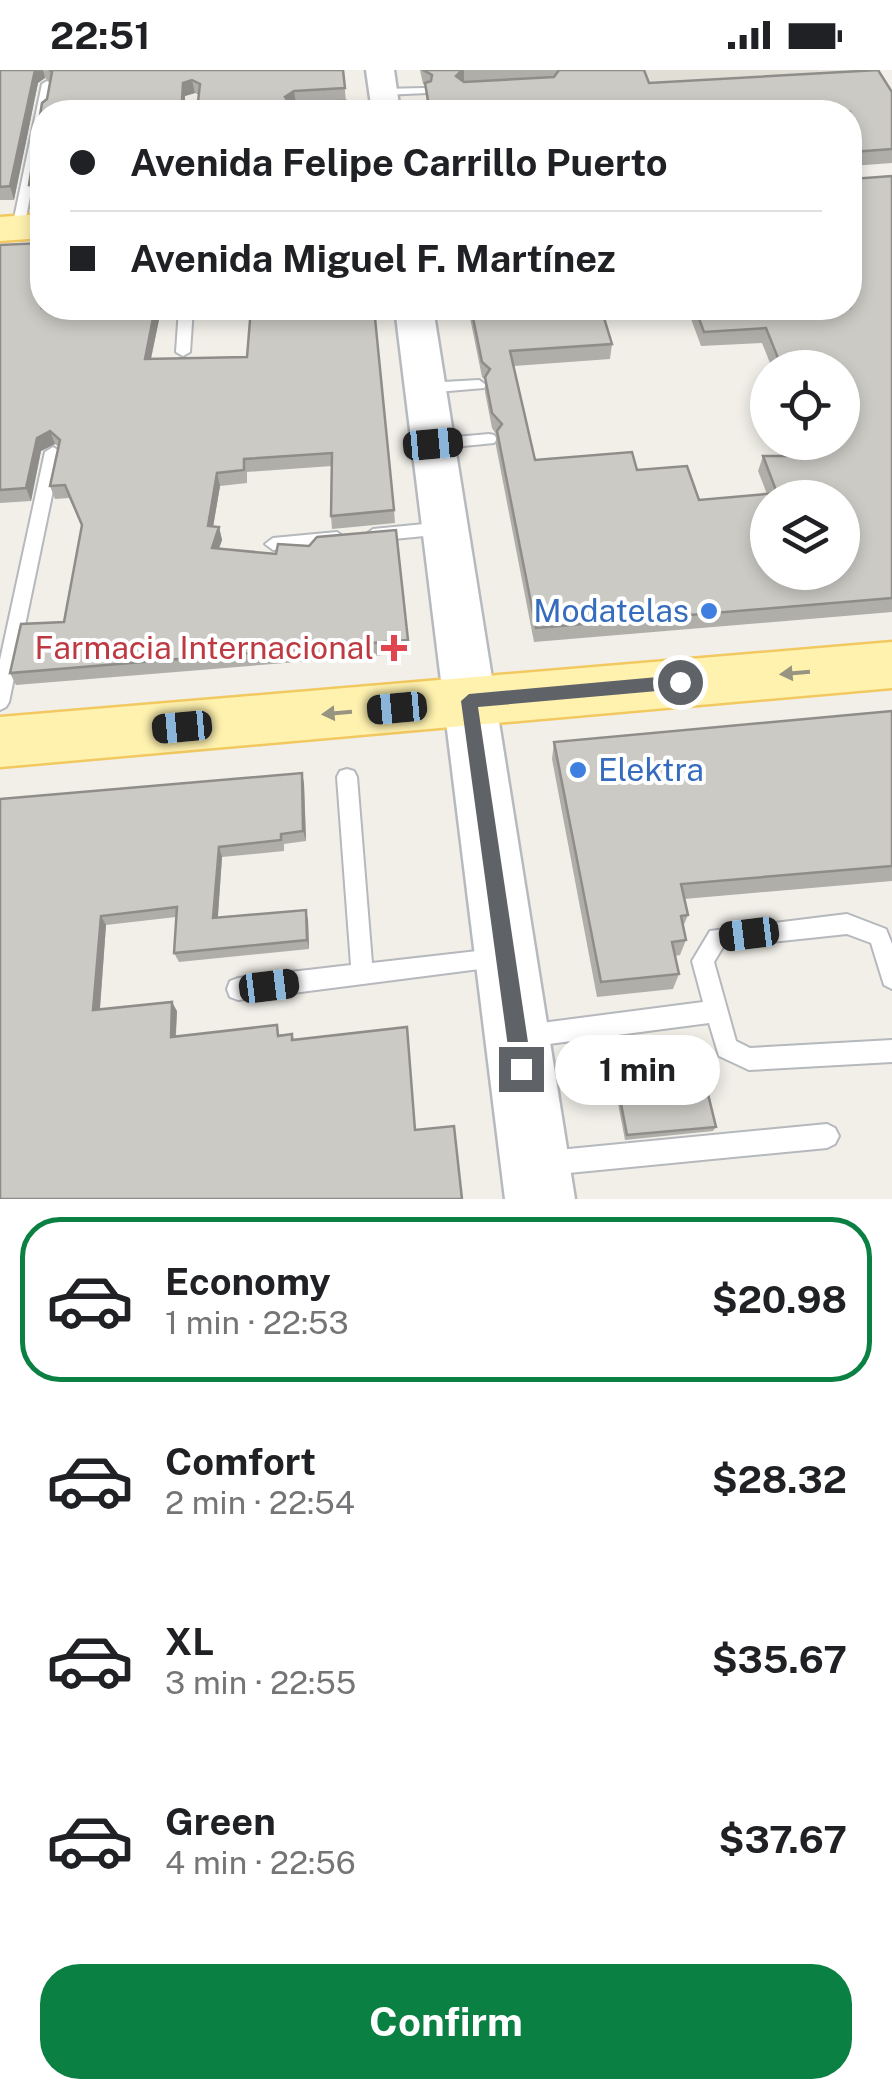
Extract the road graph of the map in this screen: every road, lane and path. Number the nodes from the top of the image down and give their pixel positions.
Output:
1 (47, 84) edge
2 (424, 91) edge
3 (384, 95) edge
4 (44, 100) edge
5 (30, 174) edge
6 (20, 227) edge
7 (185, 320) edge
8 (416, 320) edge
9 (183, 352) dead end
10 (479, 384) dead end
11 (425, 388) junction
12 (490, 439) dead end
13 (433, 444) junction
14 (53, 452) edge
15 (445, 528) junction
16 (273, 544) edge
17 (892, 664) edge
18 (469, 701) junction
19 (0, 702) edge
20 (0, 742) edge
21 (347, 778) dead end
22 (505, 957) junction
23 (362, 974) junction
24 (892, 978) edge
25 (238, 989) dead end
26 (714, 1011) junction
27 (517, 1038) junction
28 (892, 1051) edge
29 (826, 1136) dead end
30 (537, 1182) edge

1 - 4 lane
2 - 3 lane
5 - 6 lane
7 - 9 lane
8 - 11 main road
10 - 11 lane
11 - 13 main road
12 - 13 lane
13 - 15 main road
14 - 19 lane
15 - 16 lane
15 - 18 main road
17 -> 18 main road
18 -> 20 main road
18 - 22 main road
21 - 23 lane
22 - 23 lane
22 - 27 main road
23 - 25 lane
24 - 26 lane
26 - 27 lane
26 - 28 lane
27 - 30 main road
29 - 30 lane

